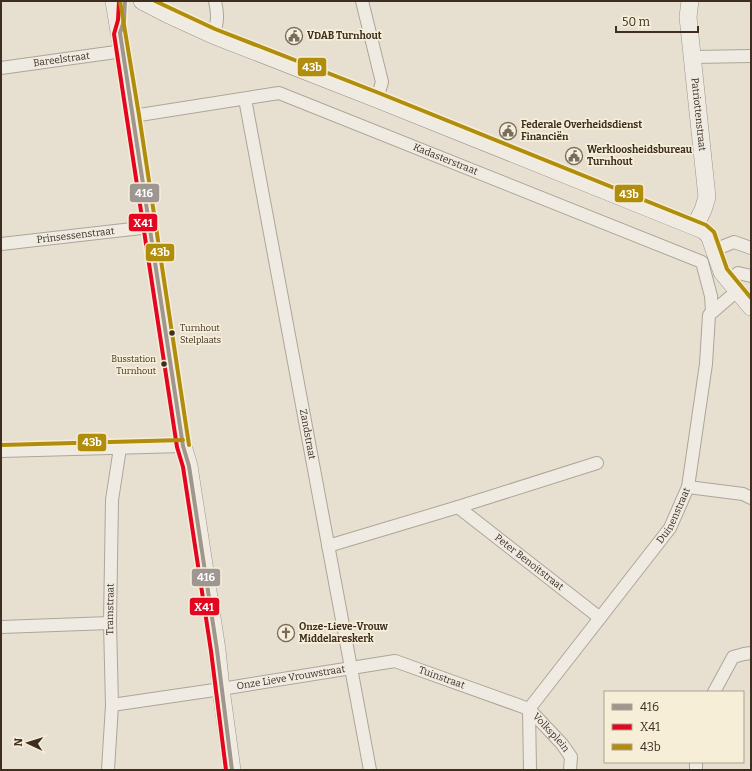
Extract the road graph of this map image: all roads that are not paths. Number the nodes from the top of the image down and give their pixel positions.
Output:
1 (114, 1) edge
2 (125, 1) edge
3 (142, 1) edge
4 (153, 1) edge
5 (215, 1) edge
6 (362, 1) edge
7 (690, 1) edge
8 (167, 14) junction
9 (120, 33) junction
10 (213, 35) junction
11 (123, 51) junction
12 (751, 56) edge
13 (693, 57) junction
14 (1, 68) edge
15 (245, 99) junction
16 (377, 99) junction
17 (134, 116) junction
18 (150, 226) junction
19 (695, 226) junction
20 (1, 244) edge
21 (751, 248) edge
22 (714, 250) junction
23 (751, 276) edge
24 (733, 286) junction
25 (751, 308) edge
26 (712, 311) junction
27 (183, 446) junction
28 (120, 448) junction
29 (1, 450) edge
30 (597, 463) dead end
31 (688, 486) junction
32 (751, 498) edge
33 (458, 507) junction
34 (328, 546) junction
35 (600, 618) junction
36 (110, 623) junction
37 (1, 627) edge
38 (751, 653) edge
39 (352, 668) junction
40 (220, 689) junction
41 (715, 691) edge
42 (112, 705) junction
43 (529, 709) junction
44 (108, 770) edge
45 (232, 770) edge
46 (370, 770) edge
47 (530, 770) edge
48 (570, 770) edge

1 - 9 street
2 - 9 street
3 - 8 street
4 - 8 street
5 - 10 street
6 - 16 street
7 - 13 street, Patriottenstraat
8 - 10 street
9 - 11 street
10 - 16 street
11 - 14 street, Bareelstraat
11 - 17 street
12 - 13 street
13 - 19 street, Patriottenstraat
15 - 17 street, Kadasterstraat
15 - 26 street, Kadasterstraat
15 - 34 street, Zandstraat
16 - 19 street
17 - 18 street
18 - 20 street, Prinsessenstraat
18 - 27 street
19 - 22 street
21 - 22 street
22 - 24 street
23 - 24 street
24 - 25 street
24 - 26 street
26 - 31 street, Duinenstraat
27 - 28 street
27 - 40 street
28 - 29 street
28 - 36 street, Tramstraat
30 - 33 street
31 - 32 street
31 - 35 street, Duinenstraat
33 - 34 street
33 - 35 street, Peter Benoitstraat
34 - 39 street, Zandstraat
35 - 43 street, Duinenstraat
36 - 37 street
36 - 42 street, Tramstraat
38 - 41 street
39 - 40 street, Onze Lieve Vrouwstraat
39 - 43 street, Tuinstraat
39 - 46 street, Zandstraat
40 - 42 street, Onze Lieve Vrouwstraat
40 - 45 street
42 - 44 street, Tramstraat
43 - 47 street, Volksplein
43 - 48 street, Volksplein

